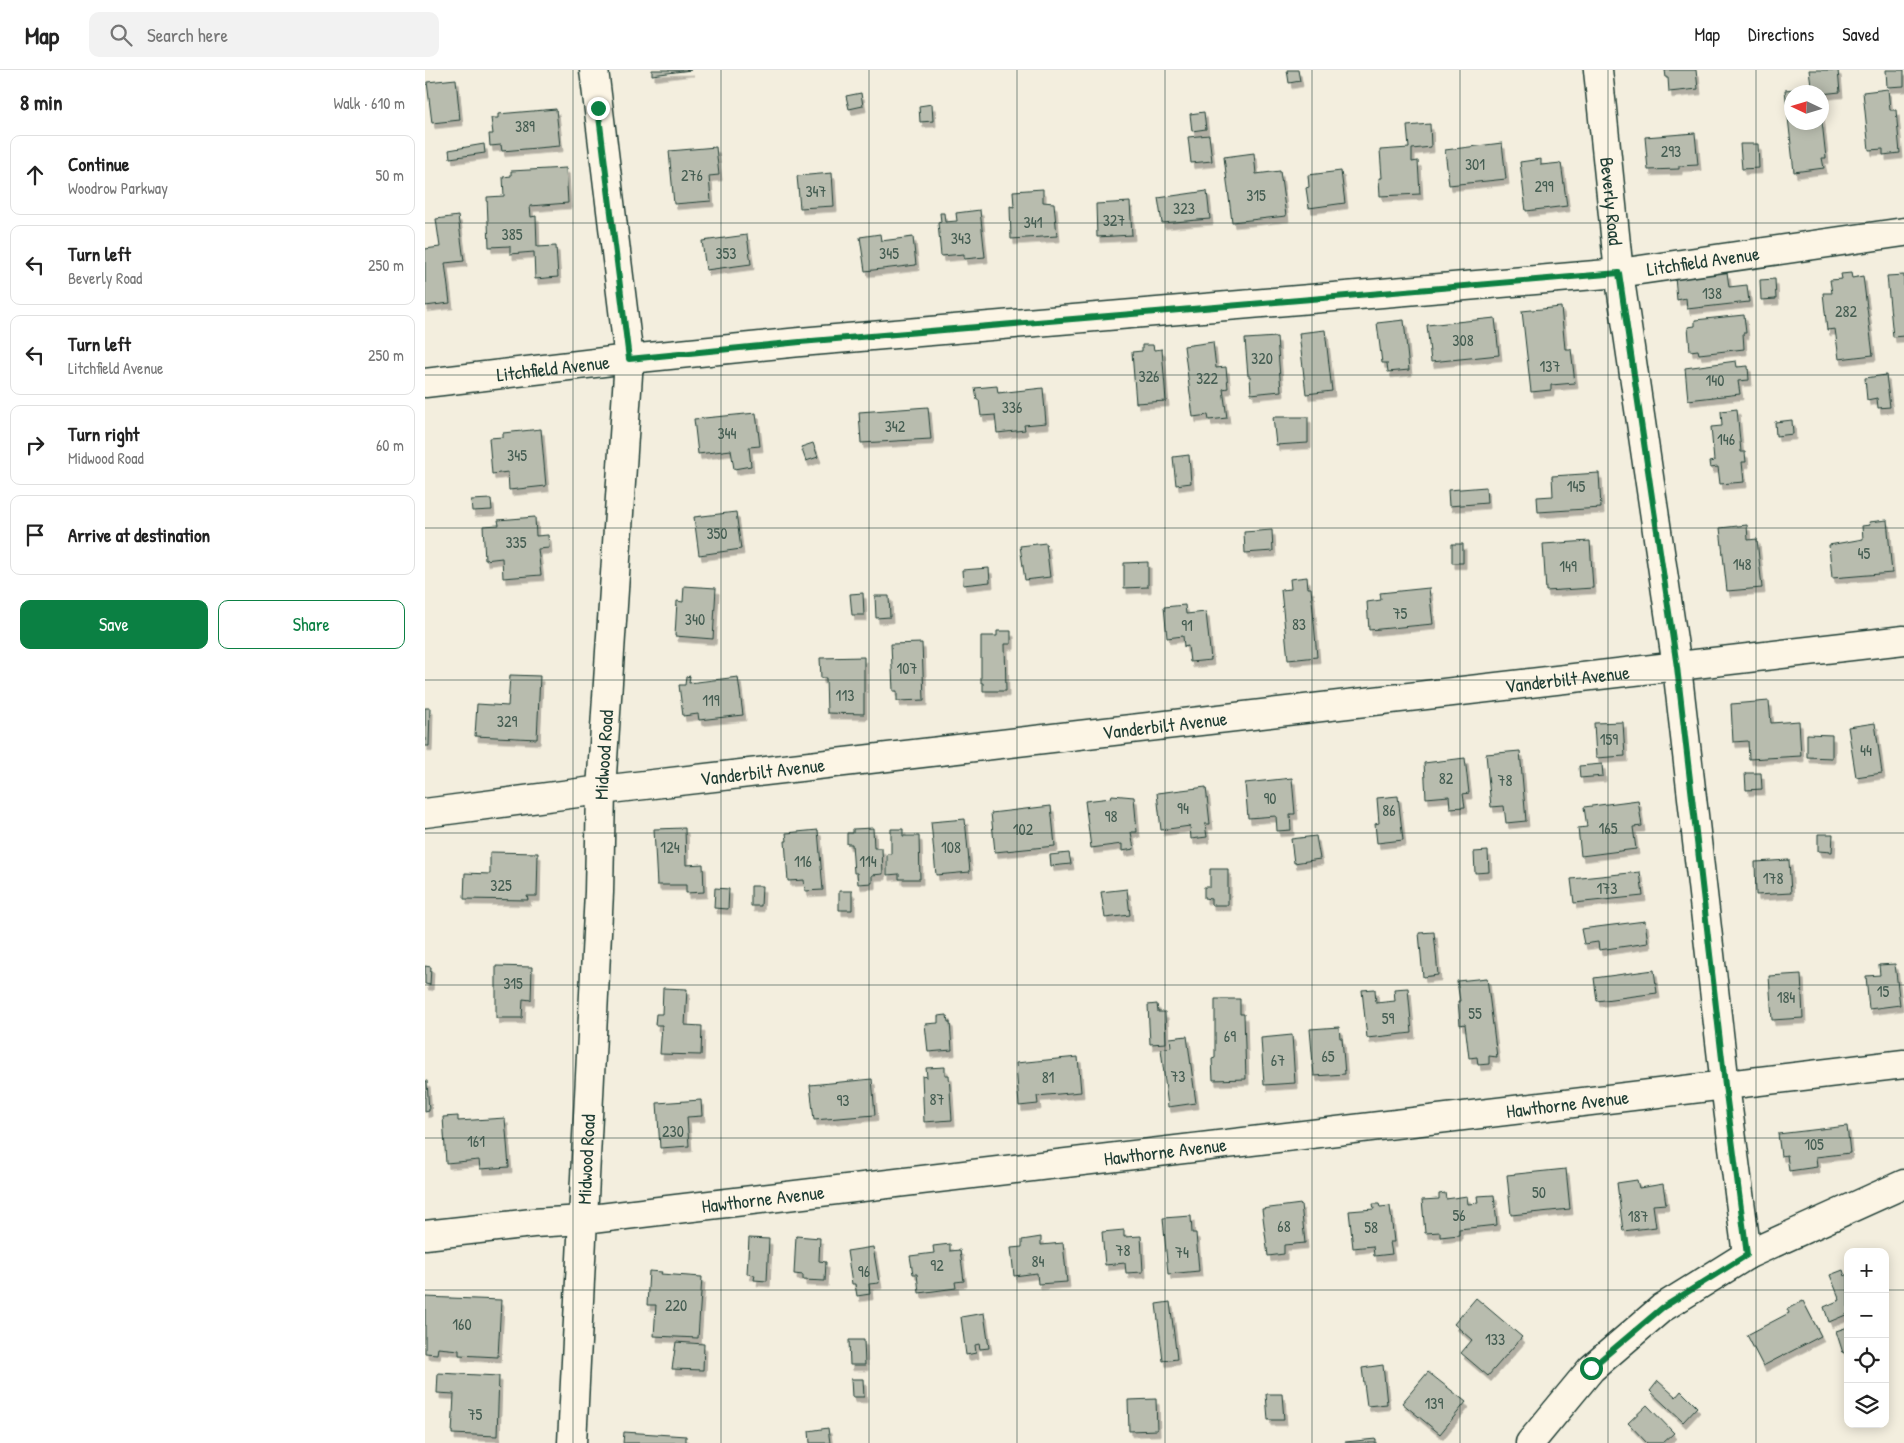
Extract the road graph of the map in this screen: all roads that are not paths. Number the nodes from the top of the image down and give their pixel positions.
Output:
1 (594, 70) edge
2 (1598, 70) edge
3 (1904, 232) edge
4 (1619, 273) junction
5 (629, 359) junction
6 (425, 383) edge
7 (1904, 640) edge
8 (1677, 667) junction
9 (601, 790) junction
10 (425, 813) edge
11 (1904, 1064) edge
12 (1725, 1085) junction
13 (1904, 1184) edge
14 (583, 1220) junction
15 (425, 1235) edge
16 (1747, 1255) junction
17 (572, 1443) edge
18 (1530, 1443) edge

1 - 5 street, Midwood Road
2 - 4 street, Beverly Road
3 - 4 street, Litchfield Avenue
4 - 5 street, Litchfield Avenue
4 - 8 street, Beverly Road
5 - 6 street, Litchfield Avenue
5 - 9 street, Midwood Road
7 - 8 street, Vanderbilt Avenue
8 - 9 street, Vanderbilt Avenue
8 - 12 street, Beverly Road
9 - 10 street, Vanderbilt Avenue
9 - 14 street, Midwood Road
11 - 12 street, Hawthorne Avenue
12 - 14 street, Hawthorne Avenue
12 - 16 street, Beverly Road
13 - 16 street
14 - 15 street, Hawthorne Avenue
14 - 17 street, Midwood Road
16 - 18 street

